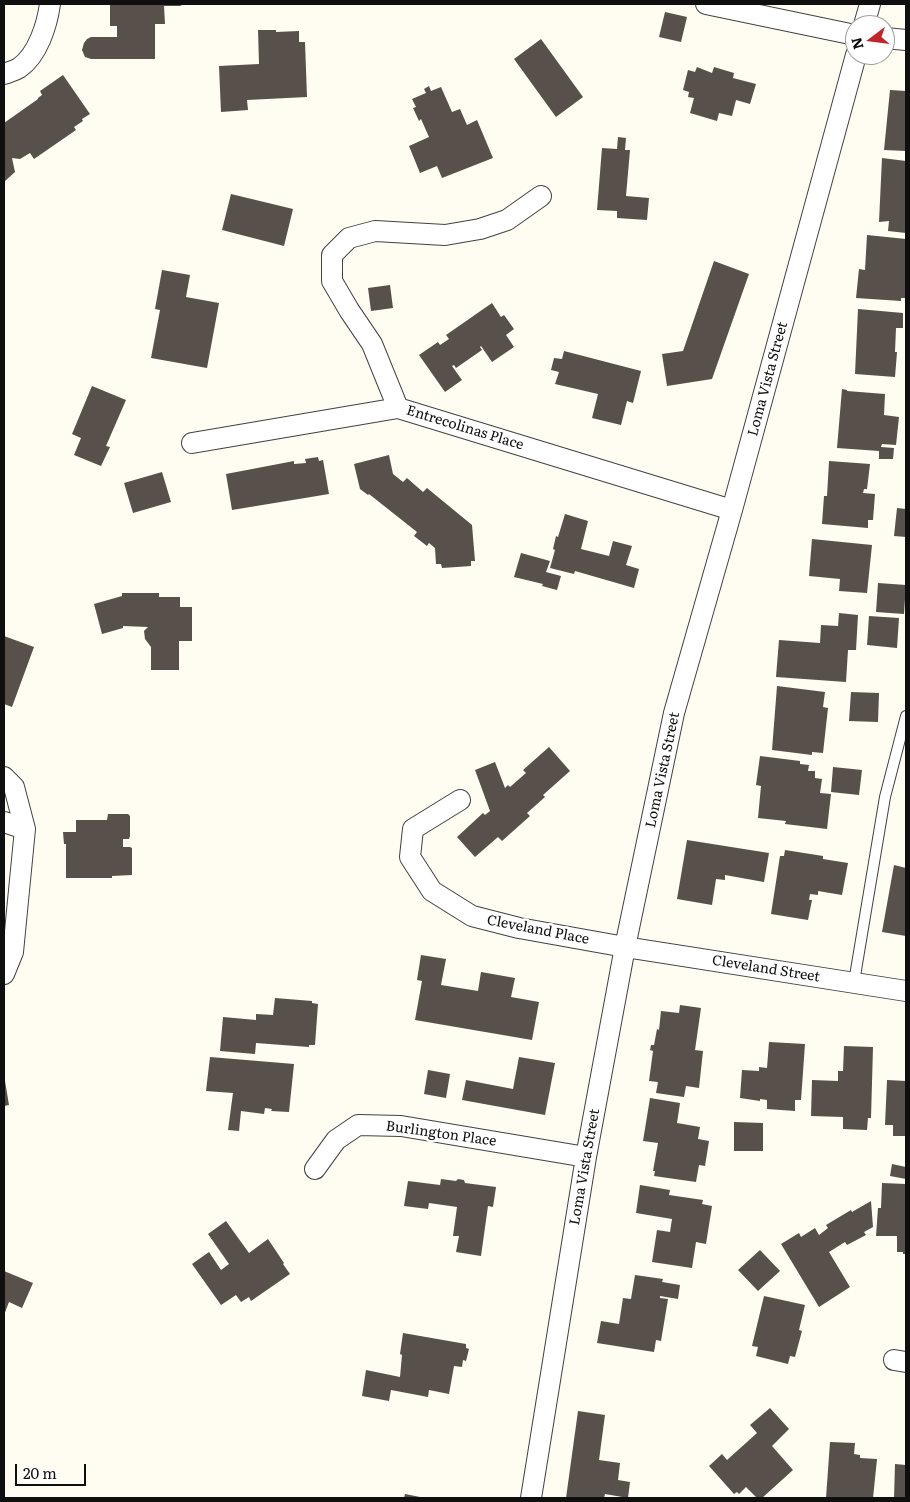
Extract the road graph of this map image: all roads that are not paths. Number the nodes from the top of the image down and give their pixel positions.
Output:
1 (50, 4) edge
2 (706, 4) edge
3 (845, 33) edge
4 (853, 65) edge
5 (4, 74) edge
6 (541, 196) dead end
7 (398, 408) junction
8 (192, 443) dead end
9 (732, 510) junction
10 (906, 716) edge
11 (4, 777) edge
12 (460, 800) dead end
13 (4, 822) edge
14 (25, 829) junction
15 (625, 947) junction
16 (4, 974) edge
17 (854, 982) junction
18 (906, 991) edge
19 (586, 1157) junction
20 (315, 1169) dead end
21 (531, 1498) edge

1 - 5 street
2 - 3 street
4 - 9 street, Loma Vista Street
6 - 7 street
7 - 8 street, Entrecolinas Place
7 - 9 street, Entrecolinas Place
9 - 15 street, Loma Vista Street
10 - 17 lane
11 - 14 street
12 - 15 street, Cleveland Place
13 - 14 street
14 - 16 street
15 - 17 street, Cleveland Street
15 - 19 street, Loma Vista Street
17 - 18 street, Cleveland Street
19 - 20 street, Burlington Place
19 - 21 street, Loma Vista Street

